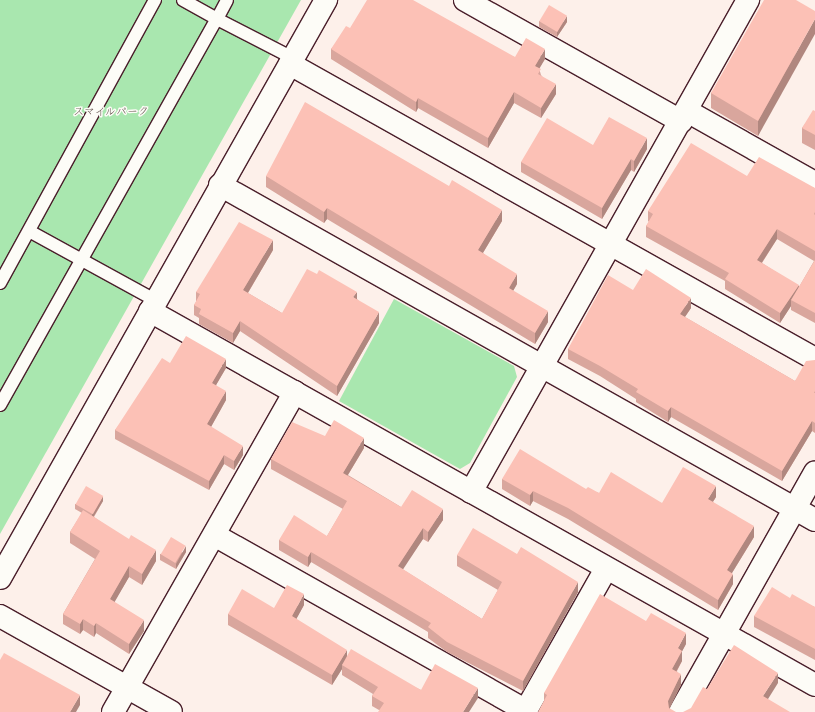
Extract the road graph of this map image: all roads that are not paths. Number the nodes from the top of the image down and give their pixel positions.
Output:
1 (155, 0) edge
2 (183, 0) edge
3 (227, 0) edge
4 (326, 0) edge
5 (465, 0) edge
6 (748, 0) edge
7 (217, 19) junction
8 (291, 61) junction
9 (684, 116) junction
10 (815, 183) edge
11 (220, 186) junction
12 (29, 231) junction
13 (610, 244) junction
14 (82, 260) junction
15 (0, 283) edge
16 (153, 306) junction
17 (815, 359) edge
18 (542, 367) junction
19 (295, 392) junction
20 (0, 405) edge
21 (815, 472) edge
22 (471, 492) junction
23 (795, 509) junction
24 (815, 520) edge
25 (216, 536) junction
26 (606, 569) junction
27 (0, 578) edge
28 (0, 616) edge
29 (723, 634) junction
30 (815, 685) edge
31 (127, 687) junction
32 (525, 711) edge
33 (113, 712) edge
34 (171, 712) edge
35 (680, 712) edge

1 - 12 lane
2 - 7 lane
3 - 7 lane
4 - 8 street
5 - 9 street
6 - 9 street
7 - 8 lane
7 - 14 lane
8 - 11 street
8 - 13 street
9 - 10 street
9 - 13 street
11 - 16 street
11 - 18 street
12 - 14 lane
12 - 15 lane
13 - 17 street
13 - 18 street
14 - 16 lane
14 - 20 lane
16 - 19 street
16 - 27 street
18 - 22 street
18 - 23 street
19 - 22 street
19 - 25 street
21 - 23 street
22 - 26 street
23 - 24 street
23 - 29 street
25 - 31 street
25 - 32 street
26 - 29 street
26 - 32 street
28 - 31 street
29 - 30 street
29 - 35 street
31 - 33 street
31 - 34 street

